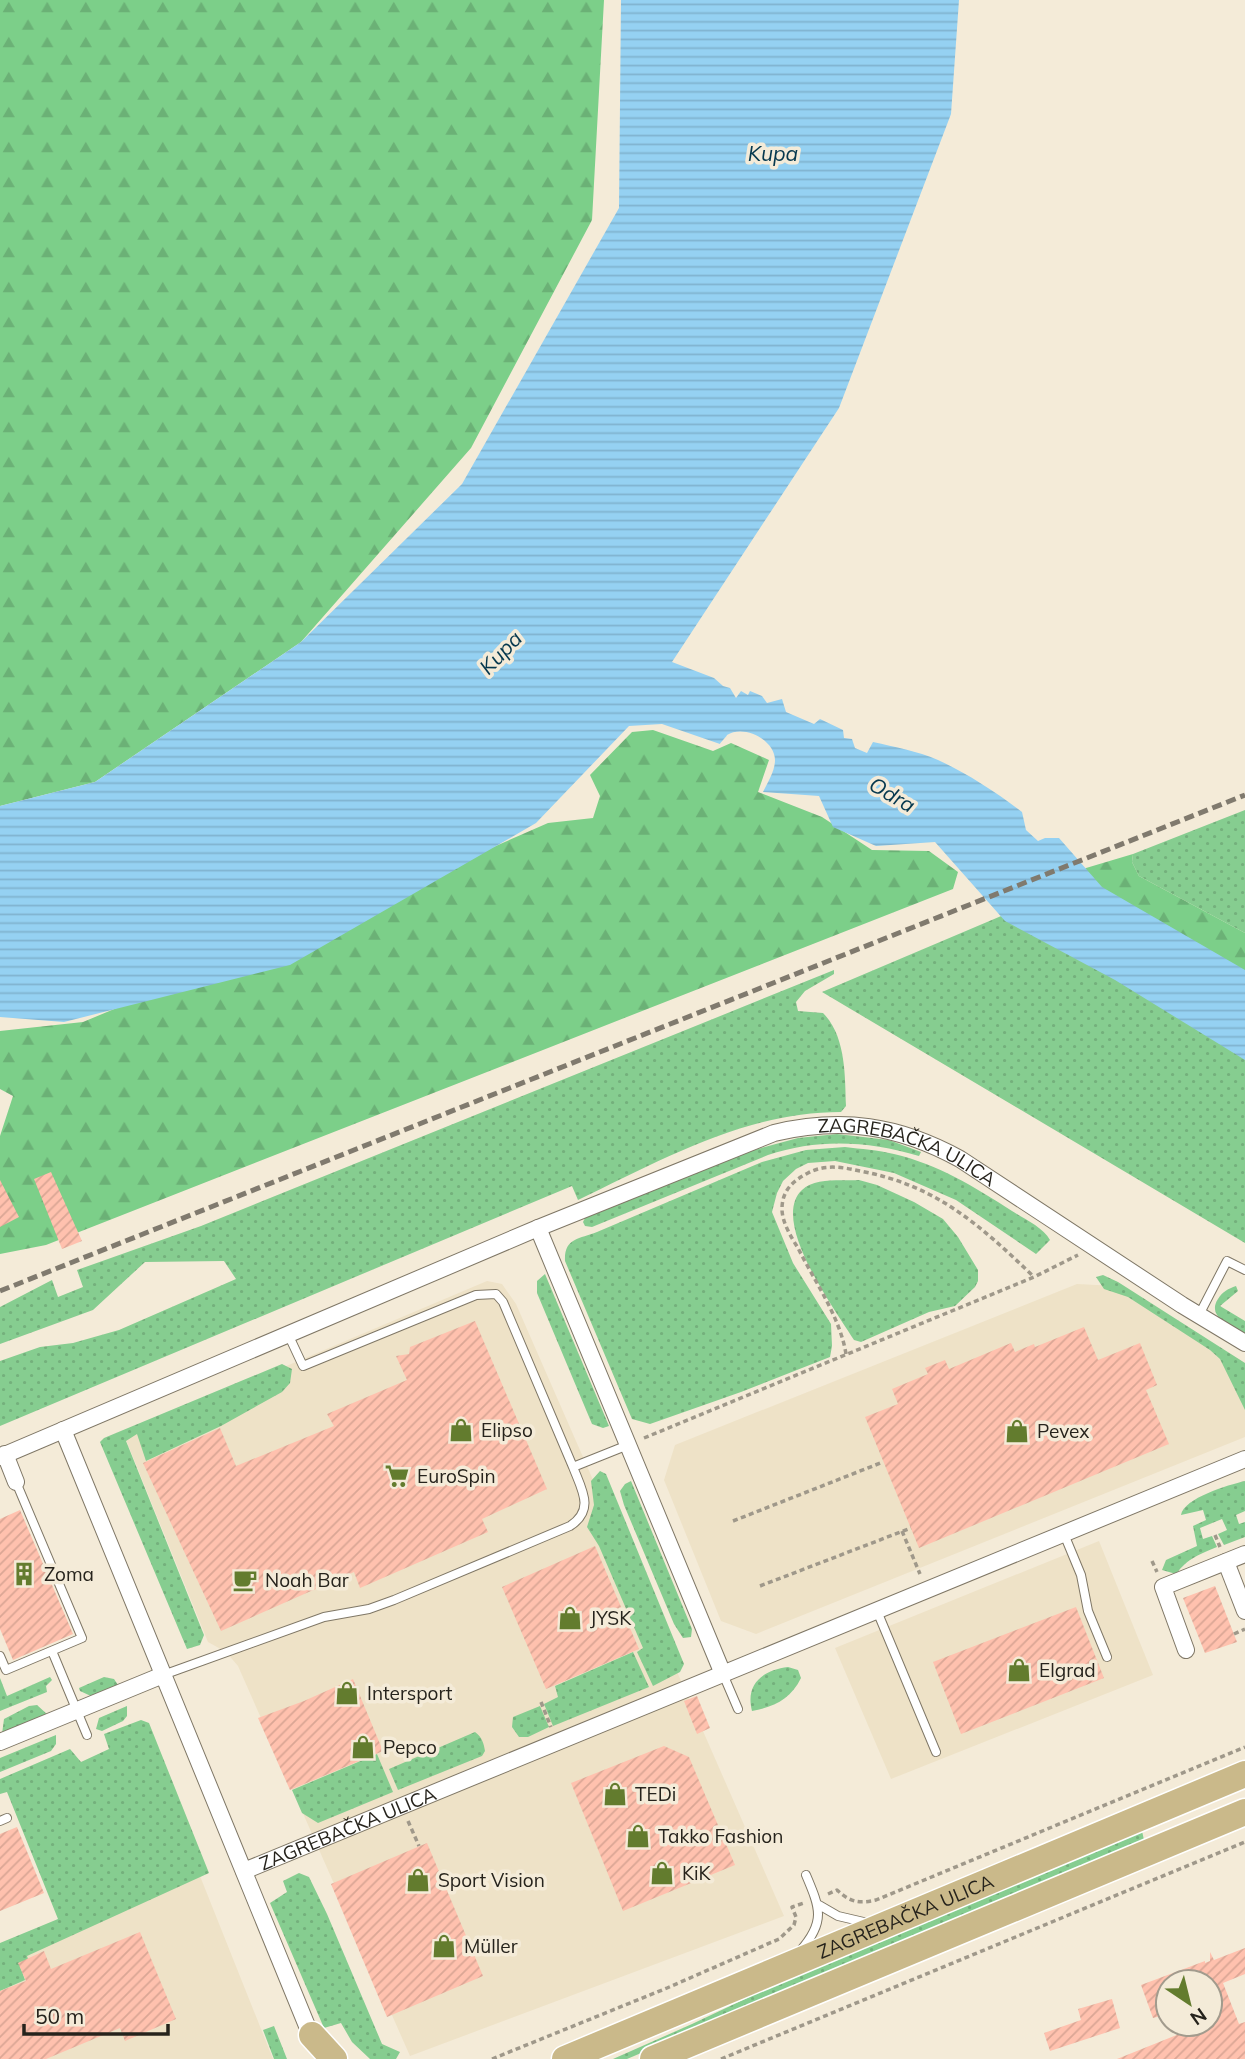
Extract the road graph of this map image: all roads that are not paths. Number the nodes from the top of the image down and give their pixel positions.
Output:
1 (538, 1228) junction
2 (1245, 1270) edge
3 (1199, 1315) junction
4 (289, 1335) junction
5 (1245, 1343) edge
6 (63, 1430) junction
7 (628, 1445) junction
8 (3, 1456) edge
9 (1245, 1459) edge
10 (573, 1467) junction
11 (16, 1482) joint
12 (1064, 1534) junction
13 (1245, 1554) edge
14 (1226, 1562) junction
15 (877, 1611) junction
16 (1245, 1611) edge
17 (1186, 1650) dead end
18 (51, 1651) junction
19 (0, 1656) edge
20 (1107, 1657) dead end
21 (723, 1674) junction
22 (163, 1675) junction
23 (738, 1709) dead end
24 (77, 1710) junction
25 (87, 1735) dead end
26 (0, 1742) edge
27 (936, 1752) dead end
28 (1245, 1774) edge
29 (1245, 1812) edge
30 (244, 1871) junction
31 (806, 1875) dead end
32 (817, 1902) junction
33 (884, 1925) junction
34 (774, 1971) junction
35 (316, 2047) edge
36 (334, 2059) edge
37 (565, 2059) edge
38 (653, 2059) edge

1 - 3 street, ZAGREBAČKA ULICA
1 - 4 street, ZAGREBAČKA ULICA
1 - 7 street
2 - 3 lane
3 - 5 street, ZAGREBAČKA ULICA
4 - 6 street, ZAGREBAČKA ULICA
4 - 10 lane
6 - 8 street, ZAGREBAČKA ULICA
6 - 22 street, ZAGREBAČKA ULICA
7 - 10 lane
7 - 21 street
8 - 11 street
9 - 12 street, ZAGREBAČKA ULICA
10 - 22 lane
11 - 18 lane
12 - 15 street, ZAGREBAČKA ULICA
12 - 20 lane
13 - 14 street
14 - 16 street
14 - 17 street
15 - 21 street, ZAGREBAČKA ULICA
15 - 27 lane
18 - 19 lane
18 - 24 lane
21 - 23 lane
21 - 30 street, ZAGREBAČKA ULICA
22 - 24 street
22 - 30 street, ZAGREBAČKA ULICA
24 - 25 lane
24 - 26 street
28 - 33 main road, ZAGREBAČKA ULICA
29 - 38 main road, ZAGREBAČKA ULICA
30 - 35 street, ZAGREBAČKA ULICA
31 - 32 lane
32 - 33 lane
32 - 34 lane
33 - 34 main road, ZAGREBAČKA ULICA
34 - 37 main road, ZAGREBAČKA ULICA
35 - 36 main road

